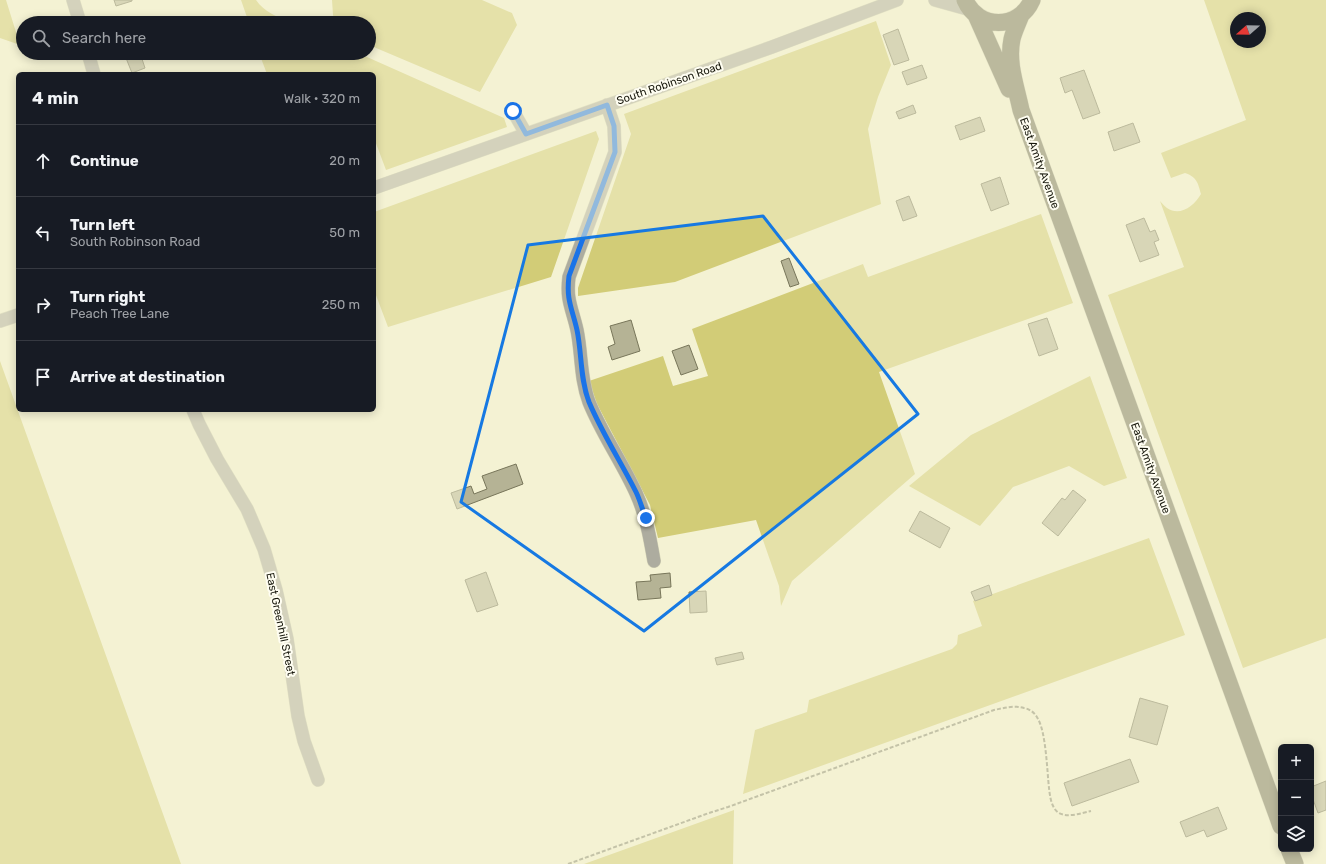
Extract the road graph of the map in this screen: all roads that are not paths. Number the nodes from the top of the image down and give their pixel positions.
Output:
1 (73, 0) edge
2 (899, 0) edge
3 (935, 0) edge
4 (1032, 0) edge
5 (971, 8) edge
6 (78, 16) edge
7 (1021, 16) junction
8 (90, 60) edge
9 (93, 72) edge
10 (607, 105) junction
11 (1021, 110) junction
12 (513, 111) dead end
13 (526, 134) junction
14 (376, 187) edge
15 (16, 316) edge
16 (0, 321) edge
17 (195, 412) edge
18 (654, 561) dead end
19 (318, 780) dead end
20 (1278, 818) edge
21 (1290, 852) edge
22 (1295, 864) edge

1 - 6 street
2 - 10 street, South Robinson Road
3 - 5 street
4 - 7 main road, East Amity Avenue
5 - 7 main road
5 - 11 main road, East Amity Avenue
7 - 11 main road, East Amity Avenue
8 - 9 street
10 - 13 street, South Robinson Road
10 - 18 street
11 - 20 main road, East Amity Avenue
12 - 13 street
13 - 14 street, South Robinson Road
15 - 16 street
17 - 19 street, East Greenhill Street
21 - 22 main road

